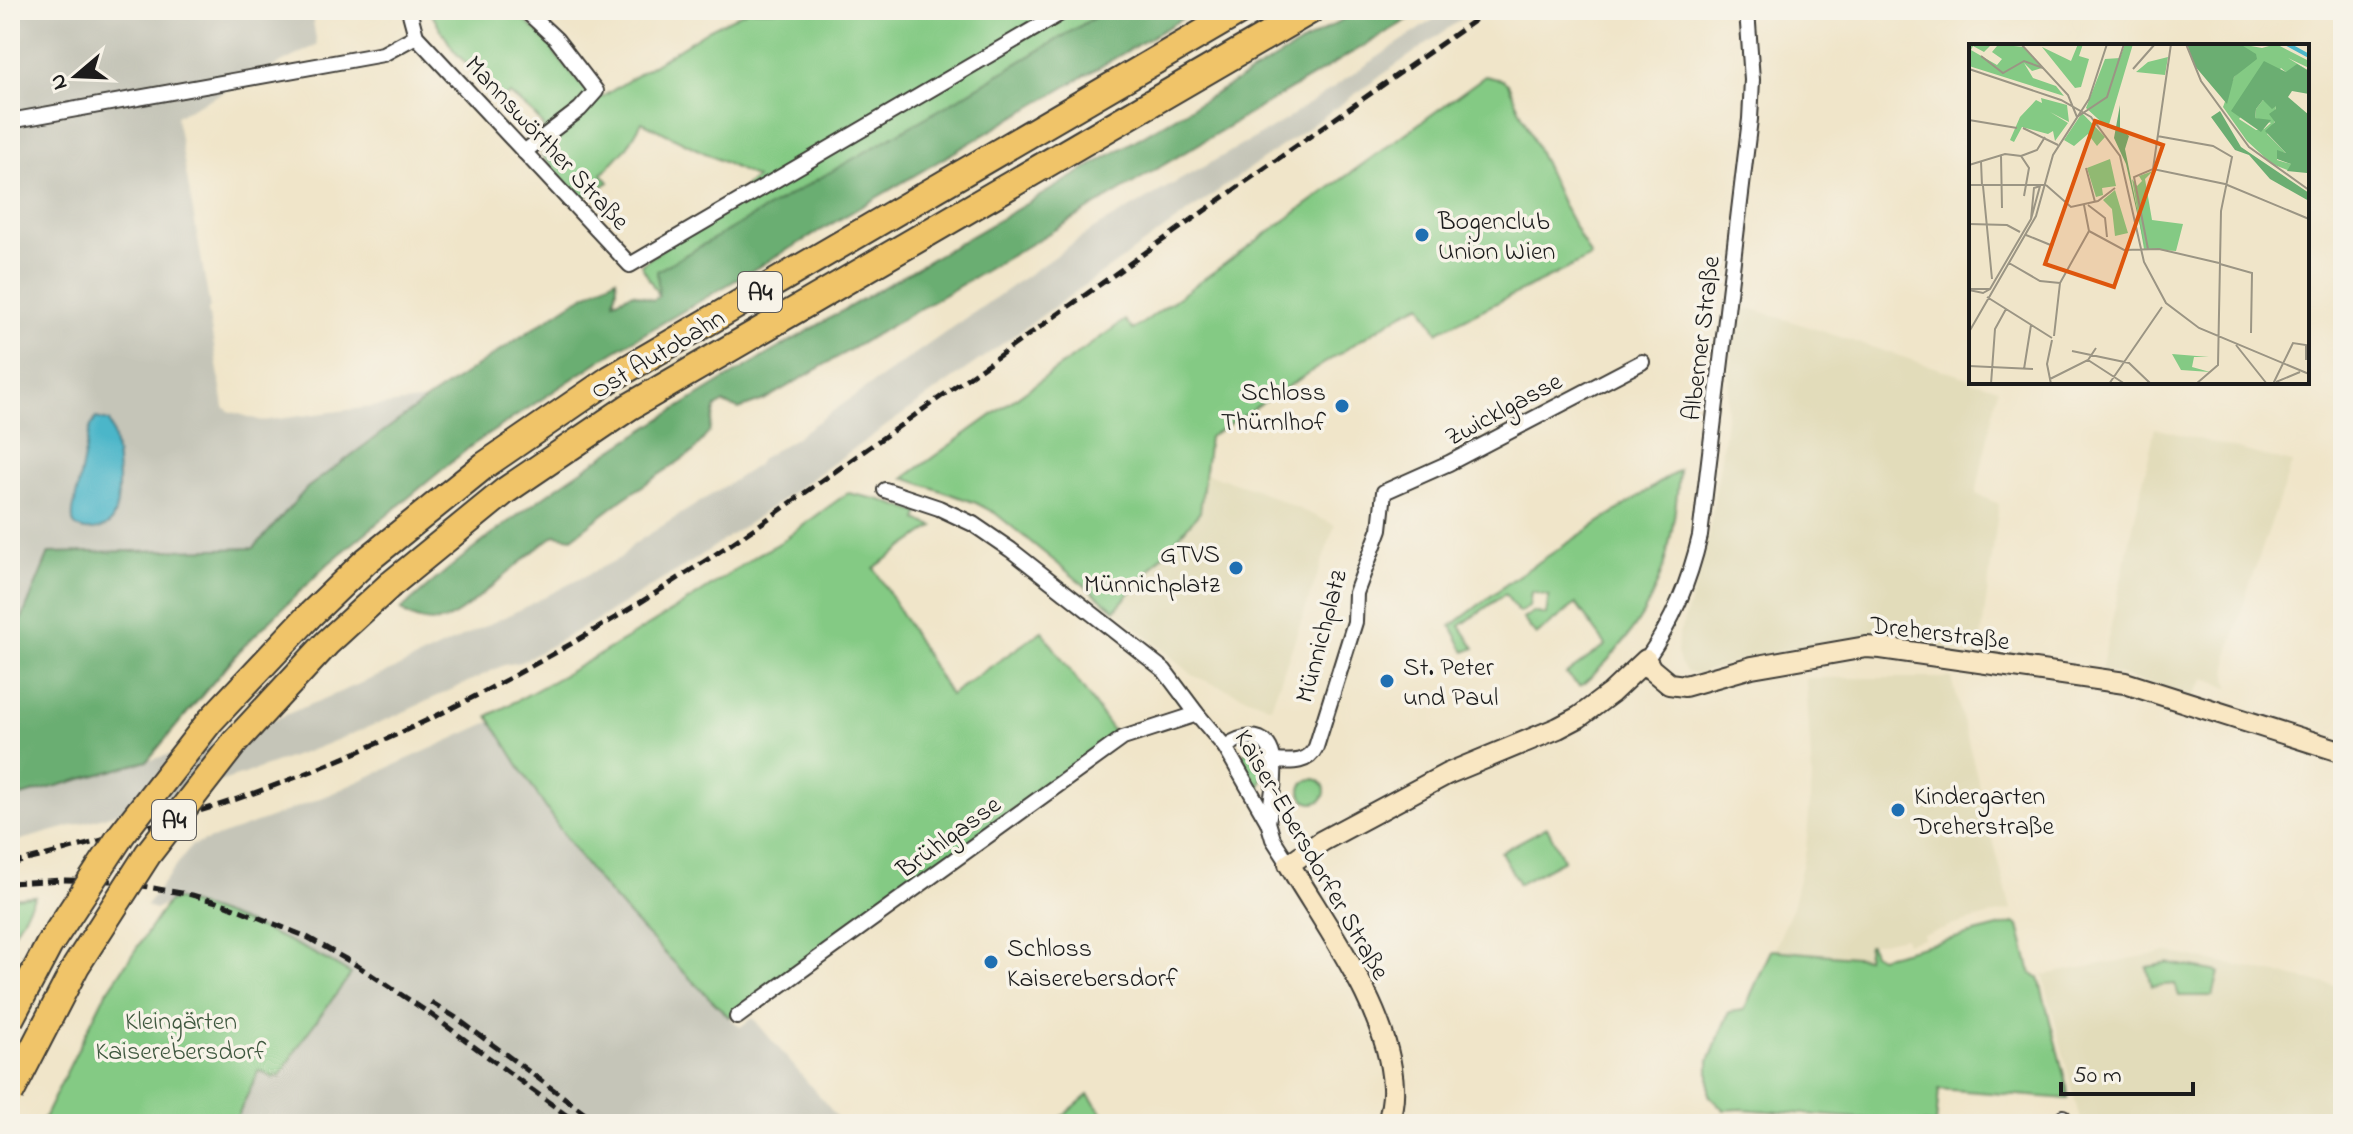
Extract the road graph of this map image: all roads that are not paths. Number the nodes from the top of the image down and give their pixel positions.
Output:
1 (409, 10) edge
2 (525, 10) edge
3 (1066, 10) edge
4 (1242, 10) edge
5 (1311, 10) edge
6 (1747, 10) edge
7 (416, 36) junction
8 (10, 121) edge
9 (524, 152) junction
10 (1642, 362) dead end
11 (885, 490) dead end
12 (1384, 492) joint
13 (1646, 660) junction
14 (1197, 714) junction
15 (1225, 747) junction
16 (2343, 752) edge
17 (1274, 761) junction
18 (1268, 822) junction
19 (1289, 864) junction
20 (737, 1017) dead end
21 (10, 1019) edge
22 (10, 1094) edge
23 (1388, 1124) edge

1 - 7 street, Mannswörther Straße
2 - 9 street
3 - 9 street, Mannswörther Straße
4 - 21 highway, Ost Autobahn / A4, bridge
5 - 22 highway, Ost Autobahn / A4, bridge
6 - 13 street, Alberner Straße
7 - 8 street
7 - 9 street, Mannswörther Straße
10 - 12 street, Zwicklgasse
11 - 14 street, Kaiser-Ebersdorfer Straße
12 - 17 street, Münnichplatz
13 - 16 street, Dreherstraße
13 - 19 street
14 - 15 street, Kaiser-Ebersdorfer Straße
14 - 20 street, Brühlgasse
15 - 17 street
15 - 18 street, Kaiser-Ebersdorfer Straße
17 - 18 street
18 - 19 street, Kaiser-Ebersdorfer Straße
19 - 23 street, Kaiser-Ebersdorfer Straße

